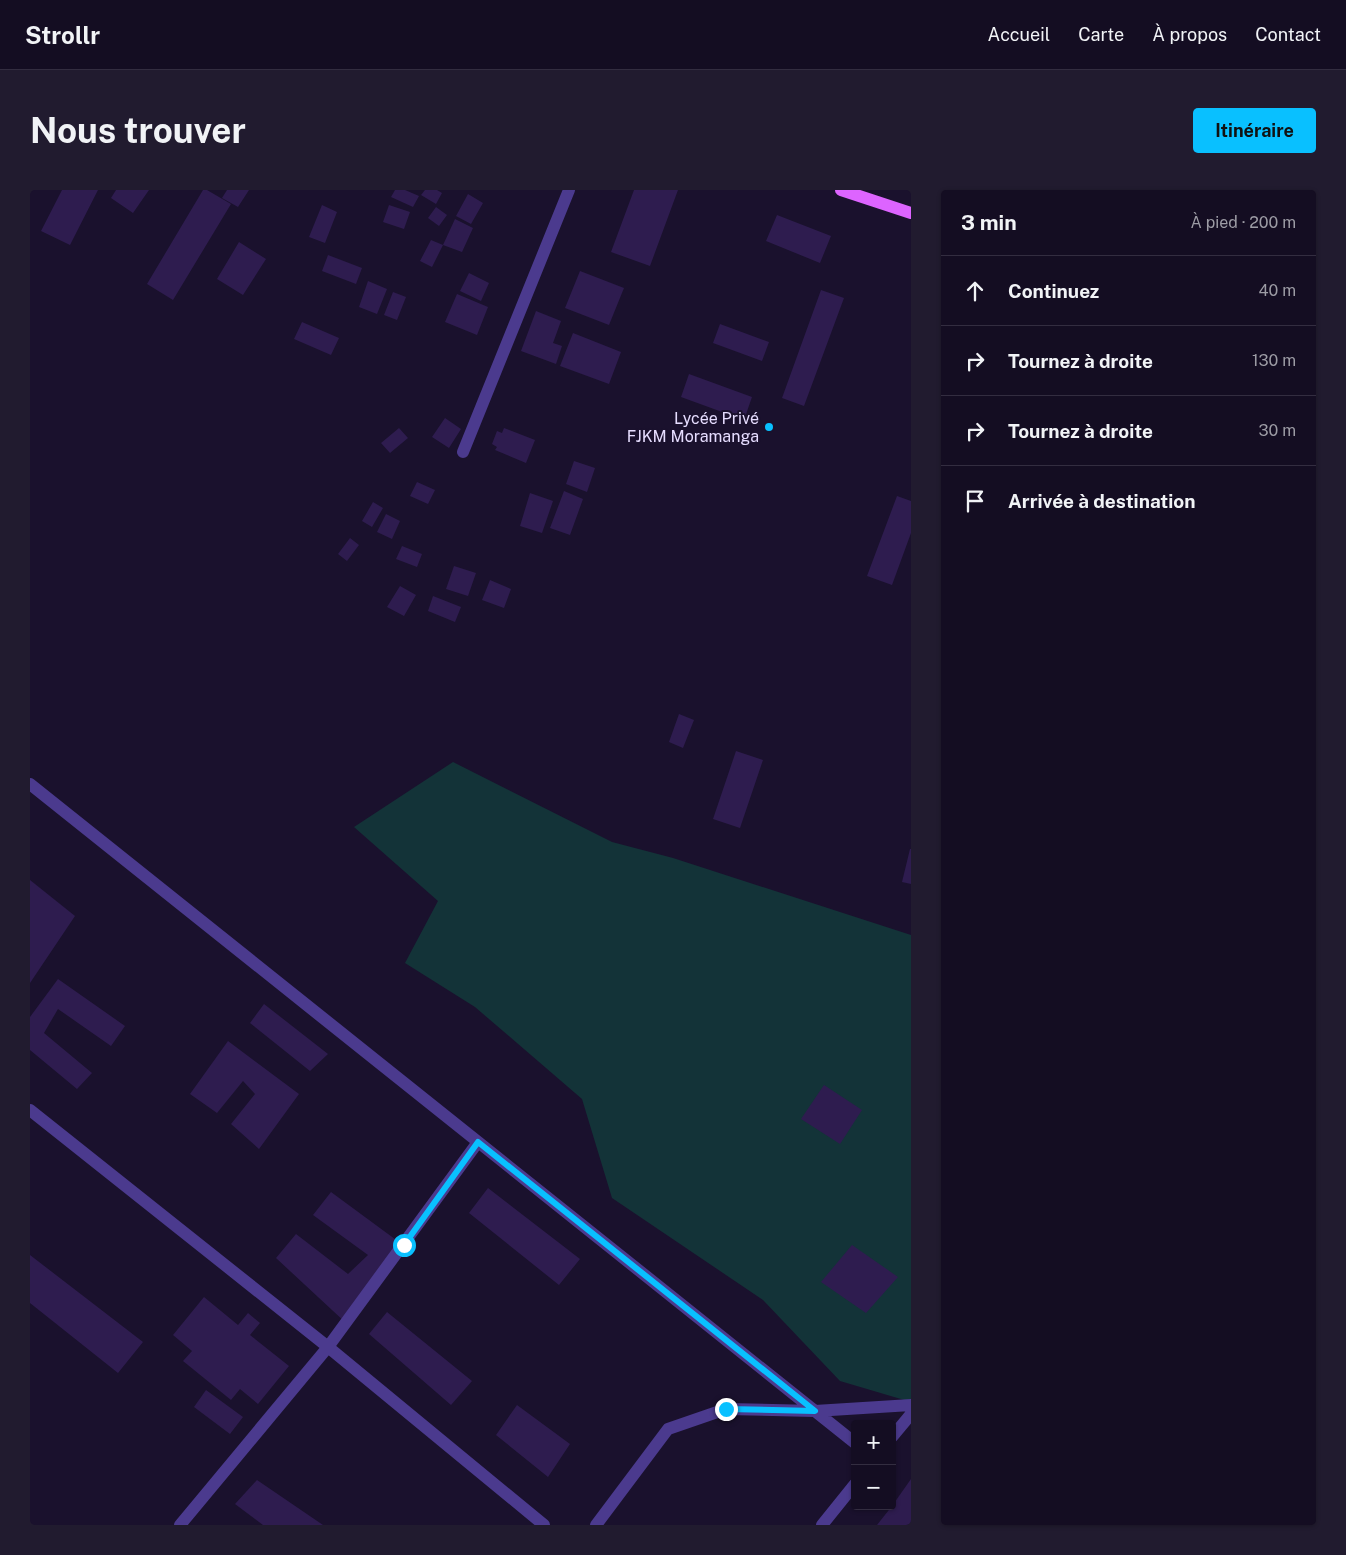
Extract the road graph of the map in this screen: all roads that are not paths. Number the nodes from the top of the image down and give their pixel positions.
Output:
1 (569, 190) edge
2 (841, 190) edge
3 (911, 213) edge
4 (463, 452) dead end
5 (30, 784) edge
6 (30, 1110) edge
7 (478, 1142) junction
8 (328, 1347) junction
9 (911, 1405) edge
10 (815, 1411) junction
11 (911, 1414) edge
12 (896, 1432) edge
13 (851, 1440) edge
14 (851, 1489) edge
15 (180, 1525) edge
16 (544, 1525) edge
17 (596, 1525) edge
18 (822, 1525) edge

1 - 4 street
2 - 3 main road
5 - 7 street
6 - 8 street
7 - 8 street
7 - 10 street
8 - 15 street
8 - 16 street
9 - 10 street
10 - 13 street
10 - 17 street
11 - 12 street
14 - 18 street

